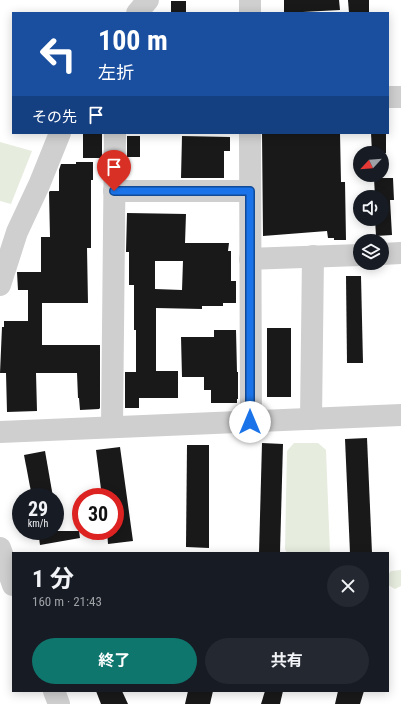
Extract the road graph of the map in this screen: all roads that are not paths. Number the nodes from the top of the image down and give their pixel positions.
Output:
1 (148, 0) edge
2 (250, 0) edge
3 (138, 12) edge
4 (250, 12) edge
5 (389, 97) edge
6 (401, 97) edge
7 (60, 134) edge
8 (115, 134) edge
9 (250, 134) edge
10 (114, 191) junction
11 (250, 191) junction
12 (401, 253) edge
13 (353, 254) edge
14 (389, 254) edge
15 (313, 256) junction
16 (250, 259) junction
17 (0, 285) edge
18 (401, 415) edge
19 (311, 419) junction
20 (250, 422) junction
21 (112, 427) junction
22 (0, 432) edge
23 (0, 548) edge
24 (12, 582) edge
25 (54, 692) edge
26 (59, 704) edge

1 - 3 street
2 - 4 street
5 - 6 street
7 - 17 street
8 - 10 street
9 - 11 street
10 - 11 street
10 - 21 street
11 - 16 street
12 - 14 street
13 - 15 street
15 - 16 street
15 - 19 street
16 - 20 street
18 - 19 street
19 - 20 street
20 - 21 street
21 - 22 street
23 - 24 street
25 - 26 street

